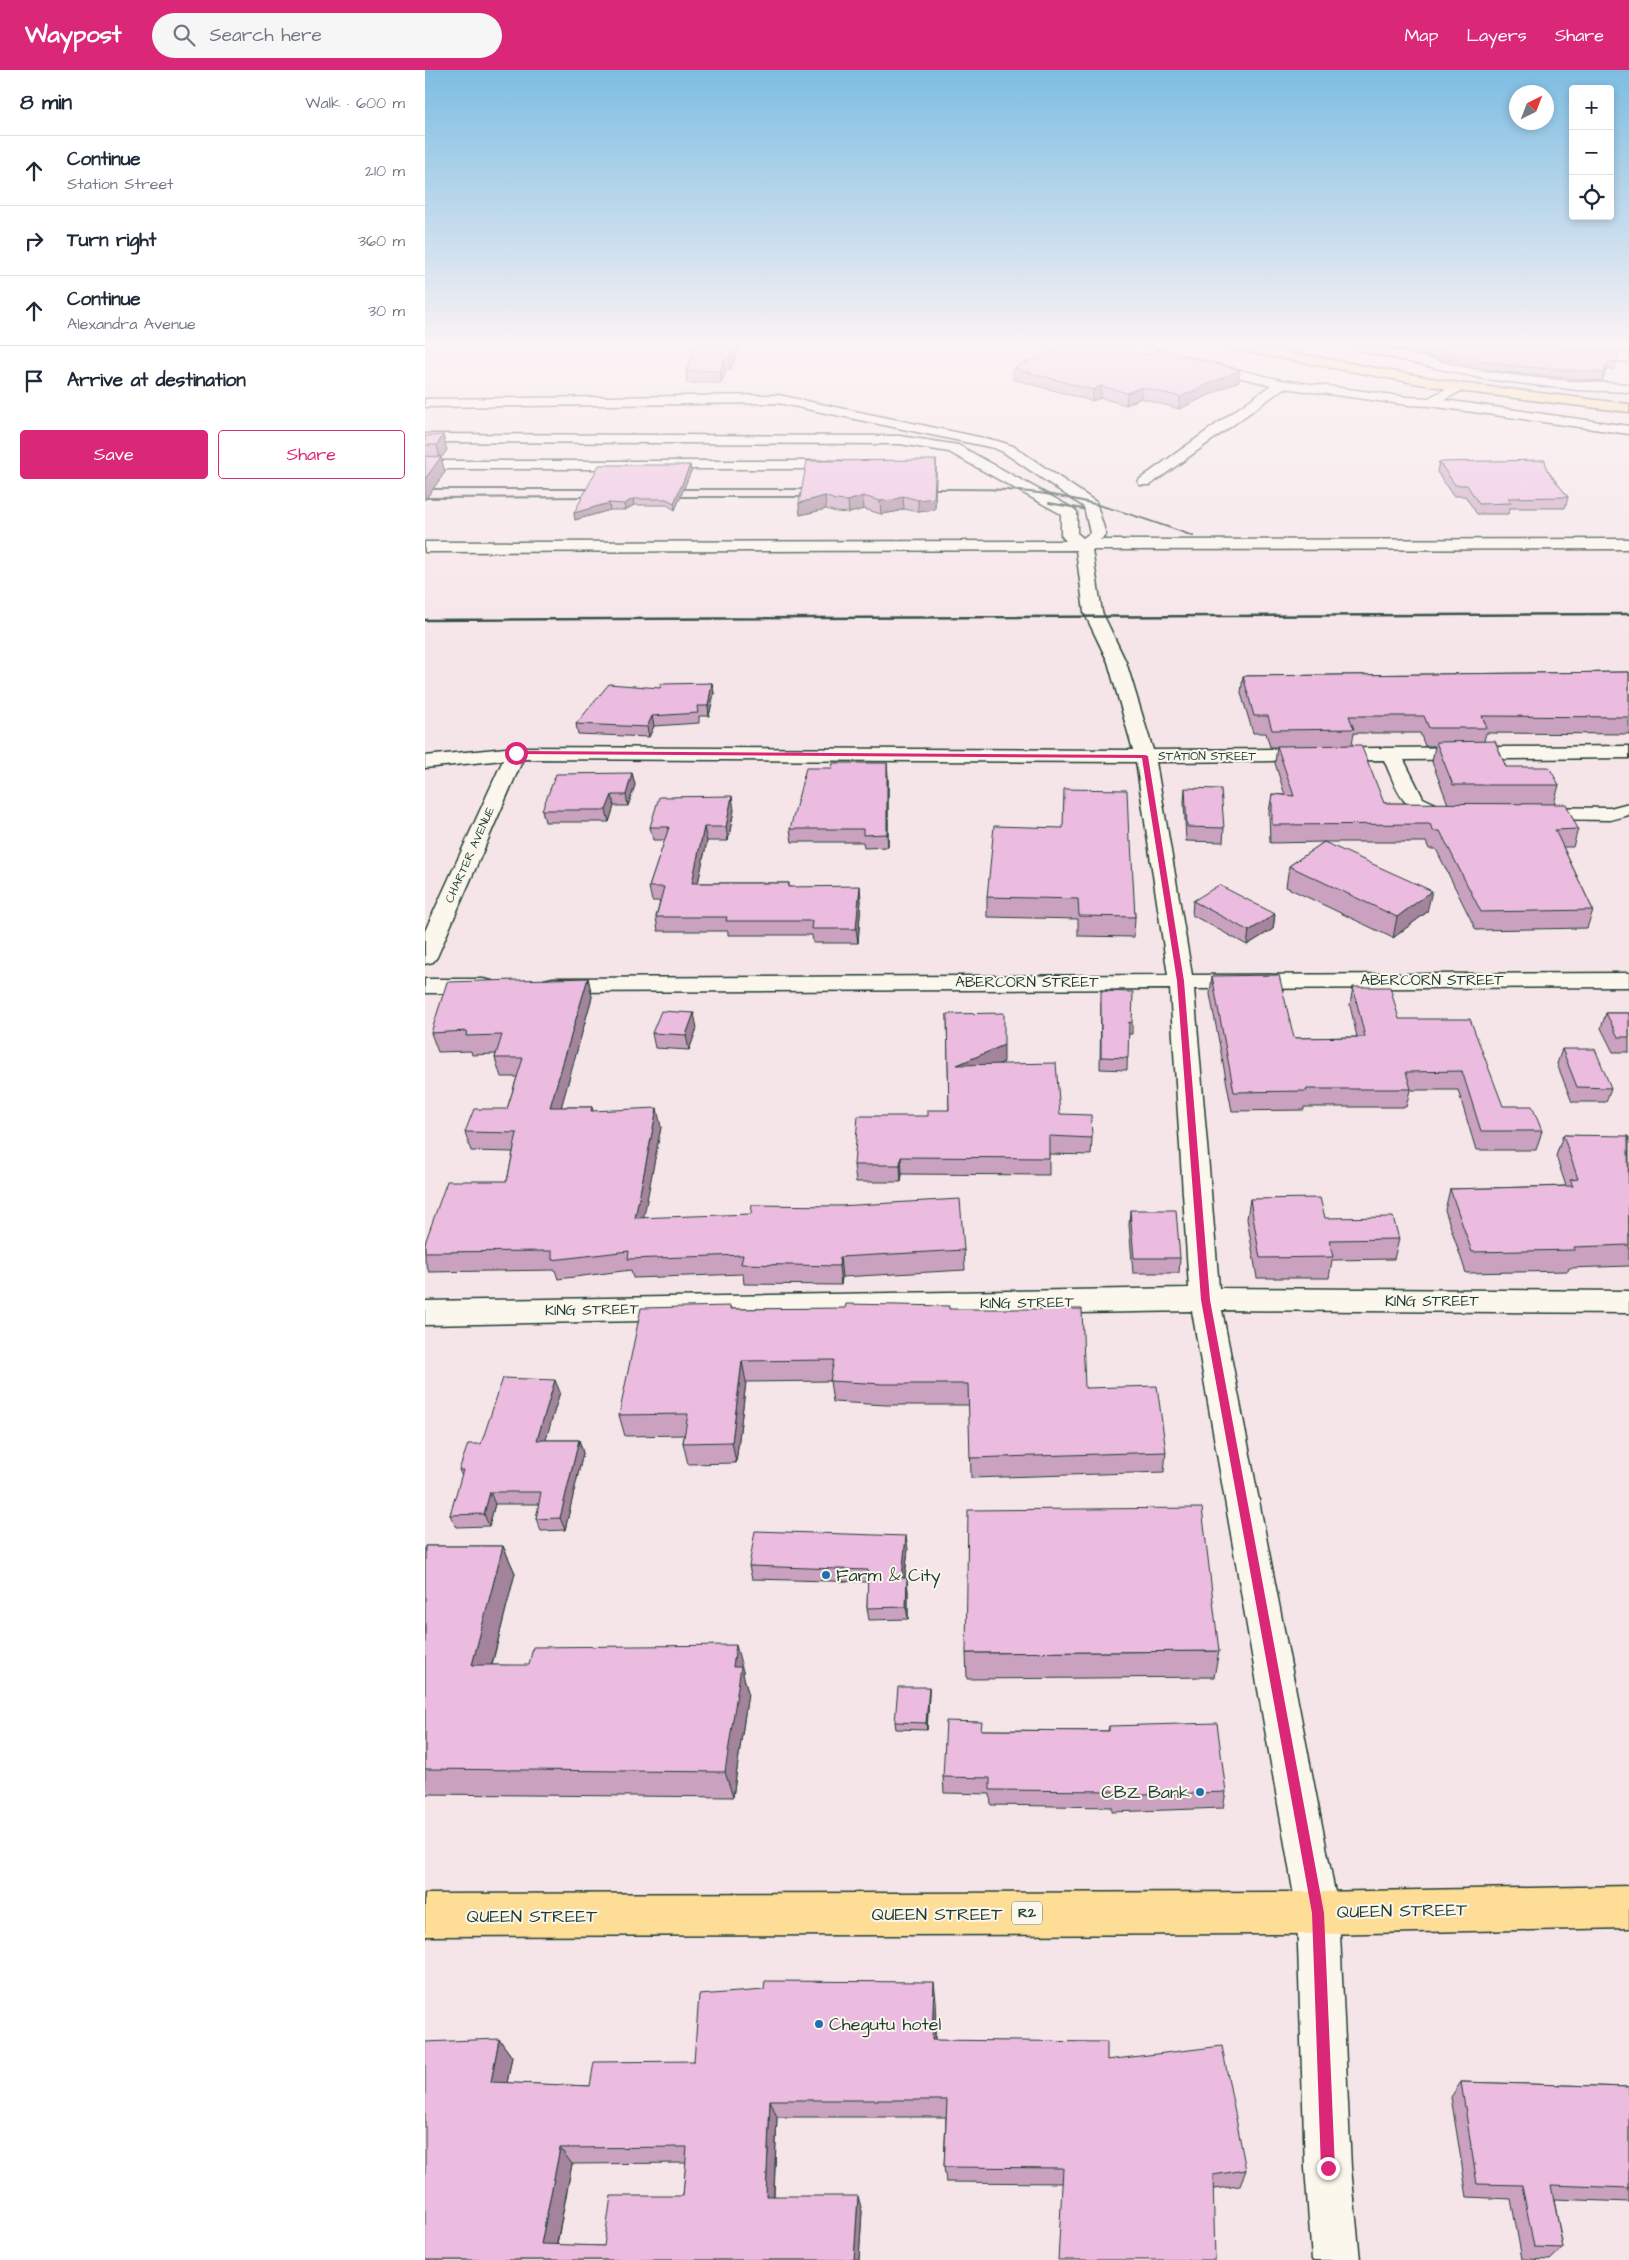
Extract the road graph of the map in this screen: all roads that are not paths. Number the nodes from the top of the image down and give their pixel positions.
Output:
1 (953, 448) edge
2 (1008, 448) edge
3 (1192, 448) edge
4 (971, 457) junction
5 (943, 461) dead end
6 (425, 465) edge
7 (856, 465) edge
8 (1145, 482) dead end
9 (1629, 544) edge
10 (1083, 545) junction
11 (425, 547) edge
12 (1629, 752) edge
13 (516, 753) junction
14 (1391, 754) junction
15 (1145, 756) junction
16 (425, 762) edge
17 (1629, 809) edge
18 (1468, 813) edge
19 (1515, 813) edge
20 (425, 957) edge
21 (1629, 980) edge
22 (1181, 981) junction
23 (535, 985) edge
24 (425, 986) edge
25 (505, 986) edge
26 (1205, 1300) junction
27 (1629, 1302) edge
28 (425, 1313) edge
29 (1629, 1907) edge
30 (1318, 1913) junction
31 (425, 1915) edge
32 (1336, 2260) edge

1 - 4 street
2 - 10 street
3 - 8 street
4 - 5 street
4 - 10 street
6 - 7 street
9 - 10 street
10 - 11 street
10 - 15 street
12 - 14 street, STATION STREET
13 - 15 street, STATION STREET
13 - 16 street, STATION STREET
13 - 20 street, CHARTER AVENUE
14 - 15 street, STATION STREET
14 - 18 street
15 - 22 street
17 - 19 street
21 - 22 street, ABERCORN STREET
22 - 23 street, ABERCORN STREET
22 - 26 street
24 - 25 street
26 - 27 street, KING STREET
26 - 28 street, KING STREET
26 - 30 street
29 - 30 main road, QUEEN STREET / R2
30 - 31 main road, QUEEN STREET / R2
30 - 32 street

